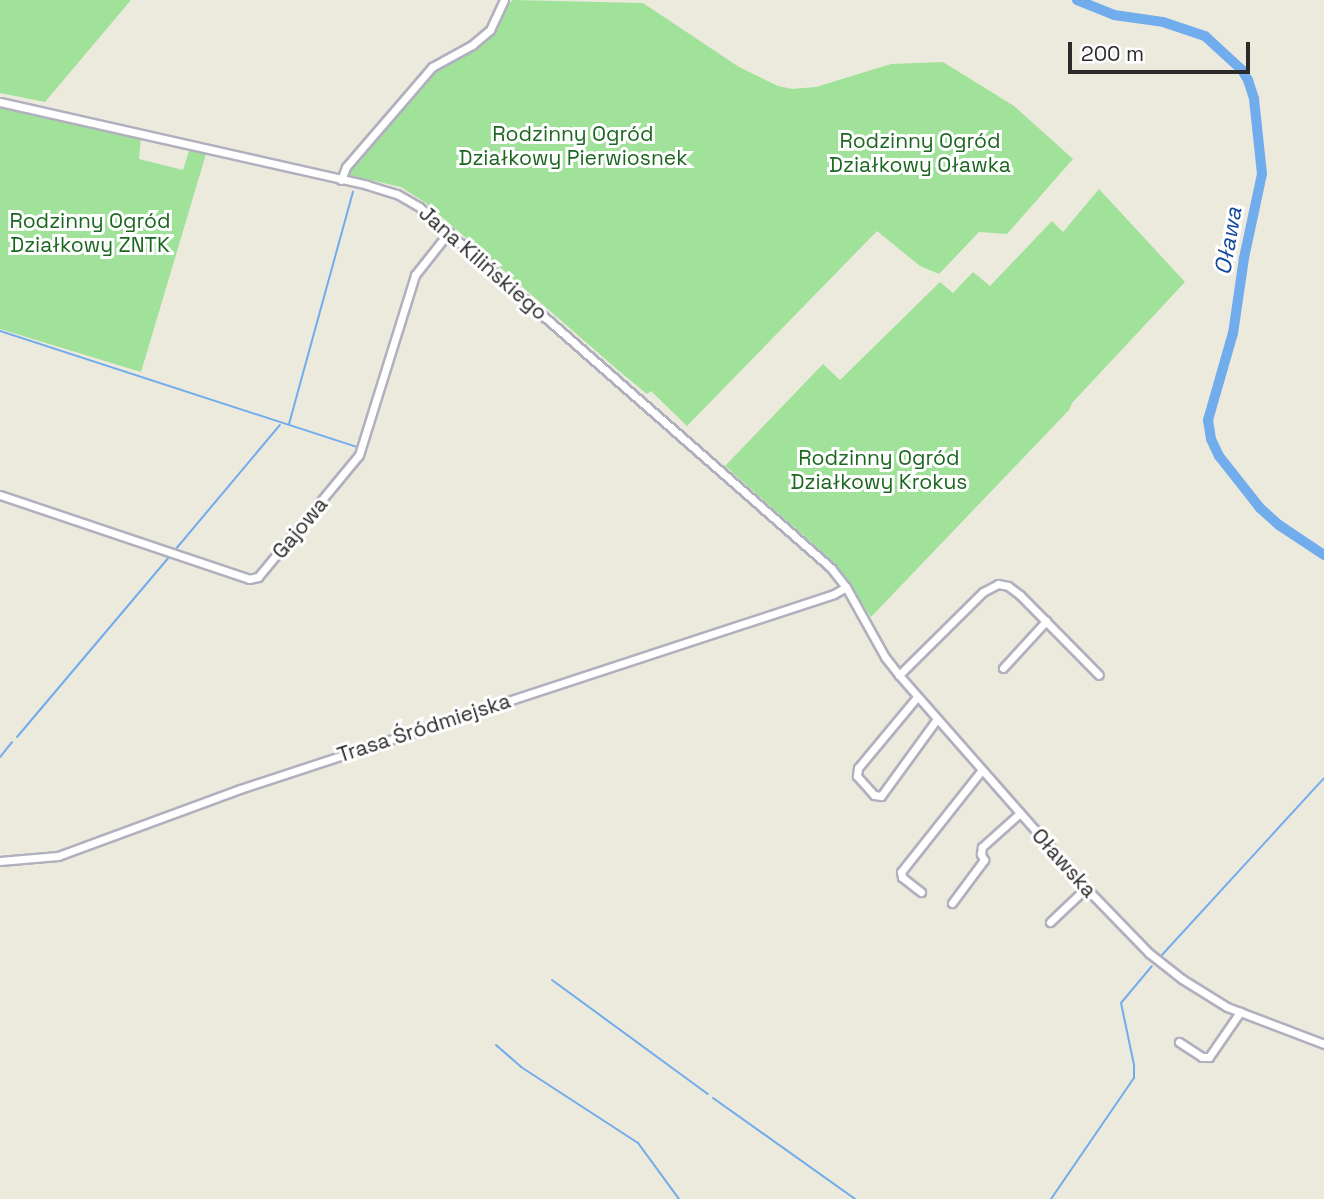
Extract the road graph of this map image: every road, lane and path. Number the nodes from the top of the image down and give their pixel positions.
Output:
1 (504, 0) edge
2 (0, 102) edge
3 (341, 180) junction
4 (449, 232) junction
5 (0, 495) edge
6 (846, 587) junction
7 (862, 614) joint
8 (1045, 621) junction
9 (1003, 668) dead end
10 (1099, 675) dead end
11 (900, 676) junction
12 (917, 697) junction
13 (937, 719) junction
14 (981, 771) junction
15 (1020, 813) junction
16 (0, 861) edge
17 (1086, 888) junction
18 (921, 892) dead end
19 (952, 903) dead end
20 (1050, 922) dead end
21 (1240, 1012) junction
22 (1179, 1042) dead end
23 (1324, 1044) edge

1 - 3 street
2 - 3 street, Jana Kilińskiego
3 - 4 street, Jana Kilińskiego
4 - 5 street, Gajowa
4 - 6 street, Jana Kilińskiego
6 - 7 street, Jana Kilińskiego
6 - 16 street, Trasa Śródmiejska
7 - 11 street, Oławska
8 - 9 street
8 - 10 street
8 - 11 street
11 - 12 street, Oławska
12 - 13 street, Oławska
12 - 13 street
13 - 14 street, Oławska
14 - 15 street, Oławska
14 - 18 street
15 - 17 street, Oławska
15 - 19 street
17 - 20 street
17 - 21 street, Oławska
21 - 22 street
21 - 23 street, Oławska

